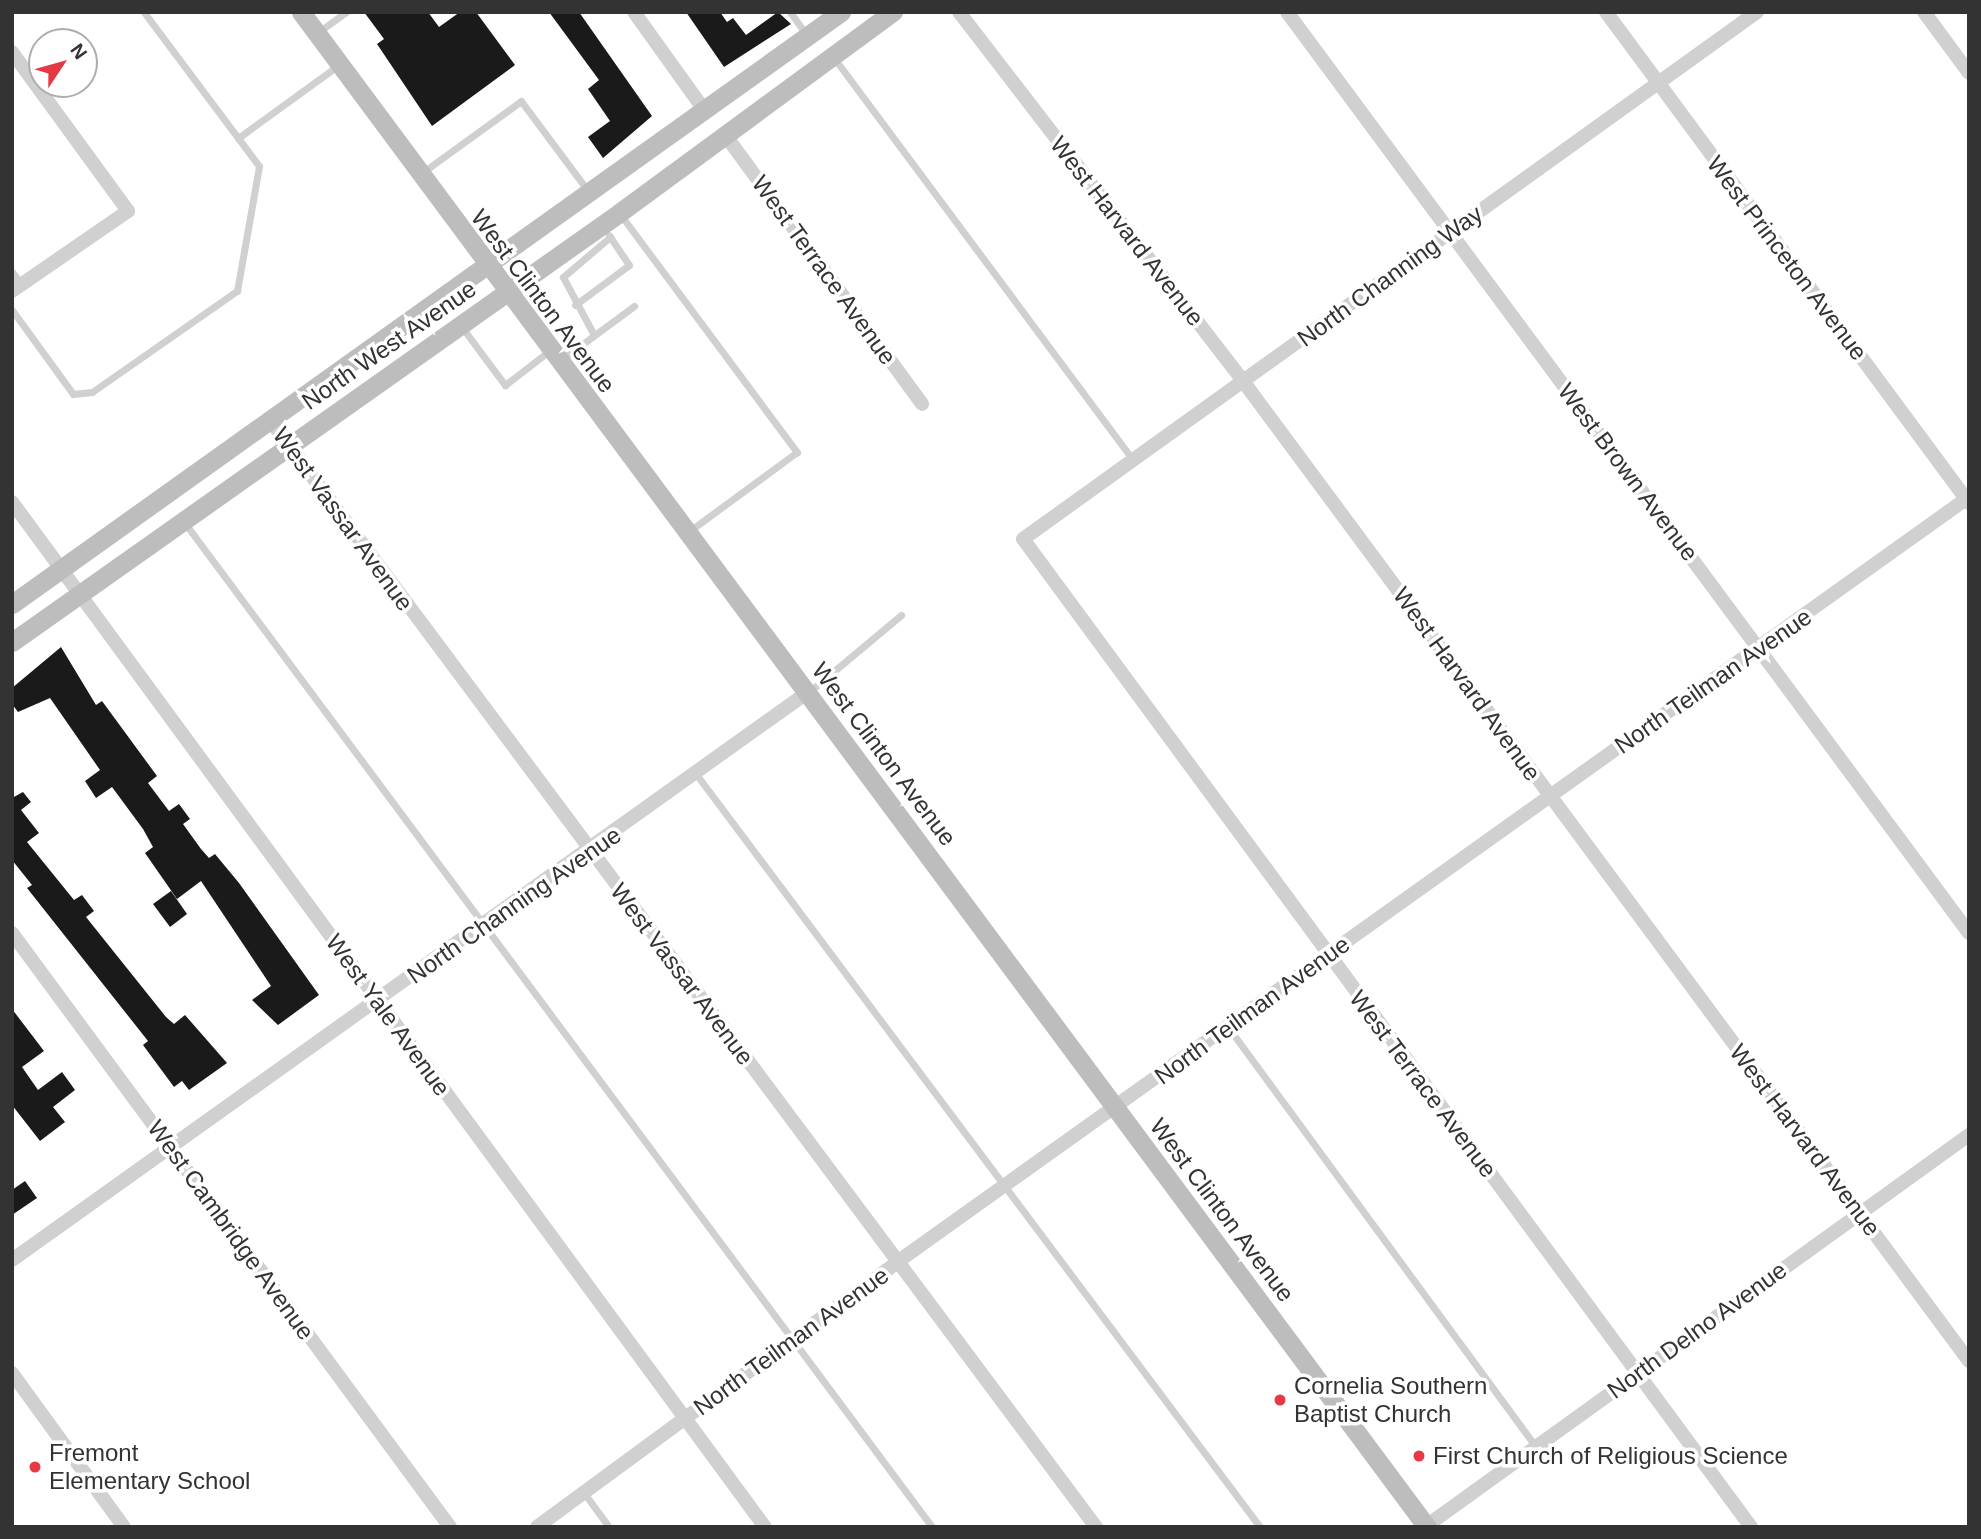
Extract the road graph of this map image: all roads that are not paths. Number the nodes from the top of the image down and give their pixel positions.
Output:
1 (144, 12) edge
2 (301, 12) edge
3 (346, 12) edge
4 (634, 12) edge
5 (790, 12) edge
6 (841, 12) edge
7 (893, 12) edge
8 (959, 12) edge
9 (1287, 12) edge
10 (1606, 12) edge
11 (1757, 12) edge
12 (1924, 12) edge
13 (317, 34) junction
14 (808, 36) junction
15 (12, 52) edge
16 (834, 57) junction
17 (339, 65) junction
18 (1969, 73) edge
19 (1658, 83) junction
20 (705, 111) junction
21 (726, 136) junction
22 (238, 138) junction
23 (419, 174) junction
24 (590, 194) junction
25 (619, 213) junction
26 (606, 231) junction
27 (1451, 232) junction
28 (487, 269) junction
29 (12, 272) edge
30 (17, 288) edge
31 (506, 294) junction
32 (575, 305) junction
33 (634, 306) dead end
34 (12, 310) edge
35 (461, 325) junction
36 (594, 335) junction
37 (553, 357) junction
38 (1243, 381) junction
39 (922, 404) dead end
40 (270, 420) junction
41 (289, 445) junction
42 (1133, 460) junction
43 (1968, 500) edge
44 (12, 502) edge
45 (184, 522) junction
46 (687, 532) junction
47 (1023, 539) joint
48 (60, 569) junction
49 (78, 595) junction
50 (12, 604) edge
51 (901, 615) dead end
52 (12, 642) edge
53 (1759, 648) junction
54 (808, 692) junction
55 (696, 774) junction
56 (1550, 797) junction
57 (589, 853) junction
58 (485, 926) junction
59 (12, 933) edge
60 (1969, 933) edge
61 (1328, 955) junction
62 (378, 1000) junction
63 (1228, 1027) junction
64 (1116, 1108) junction
65 (1969, 1135) edge
66 (171, 1148) junction
67 (1004, 1187) junction
68 (1859, 1213) junction
69 (12, 1260) edge
70 (900, 1260) junction
71 (793, 1340) junction
72 (1969, 1361) edge
73 (12, 1373) edge
74 (1637, 1373) junction
75 (685, 1419) junction
76 (1536, 1447) junction
77 (584, 1493) junction
78 (1426, 1526) edge
79 (124, 1527) edge
80 (450, 1527) edge
81 (537, 1527) edge
82 (609, 1527) edge
83 (765, 1527) edge
84 (932, 1527) edge
85 (1096, 1527) edge
86 (1260, 1527) edge
87 (1751, 1527) edge

1 - 22 lane
2 - 13 main road, West Clinton Avenue
3 - 13 lane
4 - 20 street
5 - 14 lane
6 - 14 main road, North West Avenue
7 - 16 main road, North West Avenue
8 - 38 street, West Harvard Avenue
9 - 27 street, West Brown Avenue
10 - 19 street, West Princeton Avenue
11 - 19 street, North Channing Way
12 - 18 street
13 - 17 main road, West Clinton Avenue
14 - 20 main road, North West Avenue
15 - 30 street
16 - 21 main road, North West Avenue
16 - 42 lane
17 - 22 lane
17 - 23 main road, West Clinton Avenue
19 - 27 street, North Channing Way
19 - 43 street, West Princeton Avenue
20 - 24 main road, North West Avenue
21 - 25 main road, North West Avenue
21 - 39 street, West Terrace Avenue
22 - 34 lane
23 - 24 lane
23 - 28 main road, West Clinton Avenue
24 - 28 main road, North West Avenue
25 - 26 main road, North West Avenue
25 - 46 lane
26 - 31 main road, North West Avenue
26 - 32 lane
26 - 32 lane
27 - 38 street, North Channing Way
27 - 53 street, West Brown Avenue
28 - 31 main road, West Clinton Avenue
28 - 40 main road, North West Avenue
29 - 30 lane
31 - 35 main road, North West Avenue
31 - 37 main road, West Clinton Avenue
32 - 36 lane
33 - 36 lane
35 - 37 lane
35 - 41 main road, North West Avenue
36 - 37 lane
37 - 46 main road, West Clinton Avenue
38 - 42 street, North Channing Way
38 - 56 street, West Harvard Avenue
40 - 41 street, West Vassar Avenue
40 - 48 main road, North West Avenue
41 - 45 main road, North West Avenue
41 - 57 street, West Vassar Avenue
42 - 47 street, North Channing Way
43 - 53 street, North Teilman Avenue
44 - 48 street, West Yale Avenue
45 - 49 main road, North West Avenue
45 - 58 lane
46 - 54 main road, West Clinton Avenue
47 - 61 street, West Terrace Avenue
48 - 49 street, West Yale Avenue
48 - 50 main road, North West Avenue
49 - 52 main road, North West Avenue
49 - 62 street, West Yale Avenue
51 - 54 lane
53 - 56 street, North Teilman Avenue
53 - 60 street, West Brown Avenue
54 - 55 street, North Channing Avenue
54 - 64 main road, West Clinton Avenue
55 - 57 street, North Channing Avenue
55 - 67 lane
56 - 61 street, North Teilman Avenue
56 - 68 street, West Harvard Avenue
57 - 58 street, North Channing Avenue
57 - 70 street, West Vassar Avenue
58 - 62 street, North Channing Avenue
58 - 71 lane
59 - 66 street, West Cambridge Avenue
61 - 63 street, North Teilman Avenue
61 - 74 street, West Terrace Avenue
62 - 66 street, North Channing Avenue
62 - 75 street, West Yale Avenue
63 - 64 street, North Teilman Avenue
63 - 76 lane
64 - 67 street, North Teilman Avenue
64 - 78 main road, West Clinton Avenue
65 - 68 street, North Delno Avenue
66 - 69 street, North Channing Avenue
66 - 80 street, West Cambridge Avenue
67 - 70 street, North Teilman Avenue
67 - 86 lane
68 - 72 street, West Harvard Avenue
68 - 74 street, North Delno Avenue
70 - 71 street, North Teilman Avenue
70 - 85 street, West Vassar Avenue
71 - 75 street, North Teilman Avenue
71 - 84 lane
73 - 79 street
74 - 76 street, North Delno Avenue
74 - 87 street, West Terrace Avenue
75 - 77 street, North Teilman Avenue
75 - 83 street, West Yale Avenue
76 - 78 street, North Delno Avenue
77 - 81 street, North Teilman Avenue
77 - 82 lane

